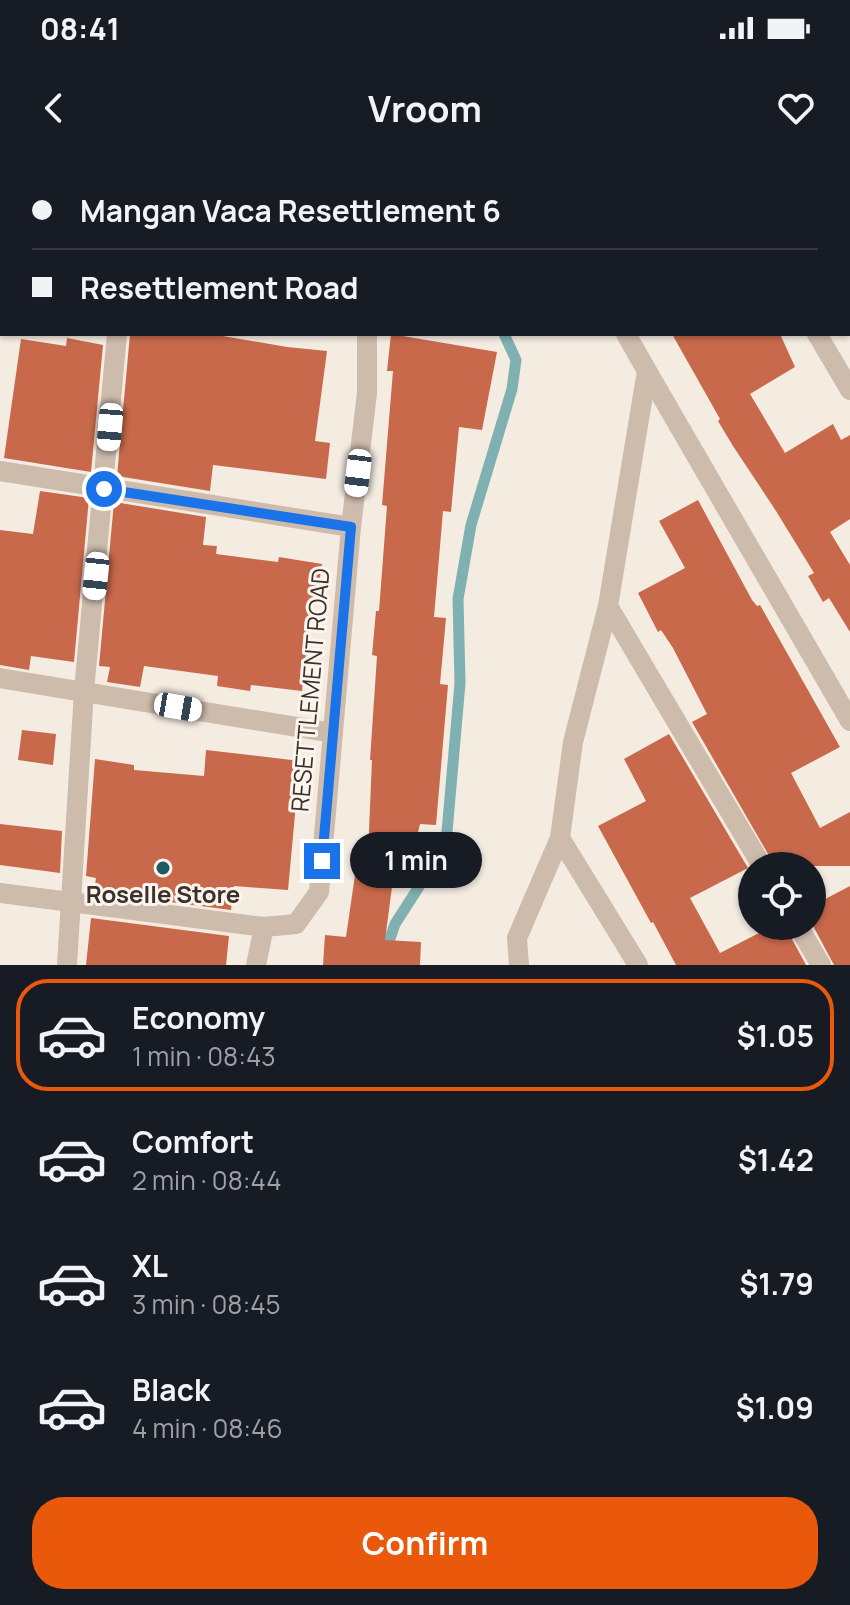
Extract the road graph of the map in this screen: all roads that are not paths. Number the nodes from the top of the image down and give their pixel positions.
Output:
1 (117, 336) edge
2 (367, 336) edge
3 (627, 336) edge
4 (818, 336) edge
5 (647, 371) junction
6 (850, 390) edge
7 (0, 471) edge
8 (104, 489) junction
9 (351, 527) junction
10 (608, 606) junction
11 (0, 678) edge
12 (84, 691) junction
13 (850, 721) edge
14 (333, 733) junction
15 (560, 838) junction
16 (754, 852) edge
17 (0, 893) edge
18 (73, 902) junction
19 (264, 927) junction
20 (806, 940) edge
21 (67, 965) edge
22 (256, 965) edge
23 (519, 965) edge
24 (638, 965) edge
25 (821, 965) edge

1 - 8 street
2 - 9 street, RESETTLEMENT ROAD
3 - 5 street
4 - 6 street
5 - 10 street
5 - 13 street
7 - 8 street
8 - 9 street
8 - 12 street
9 - 14 street, RESETTLEMENT ROAD
10 - 15 street
10 - 16 street
11 - 12 street
12 - 14 street
12 - 18 street
14 - 19 street, RESETTLEMENT ROAD
15 - 23 street
15 - 24 street
17 - 18 street
18 - 19 street
18 - 21 street
19 - 22 street
20 - 25 street

